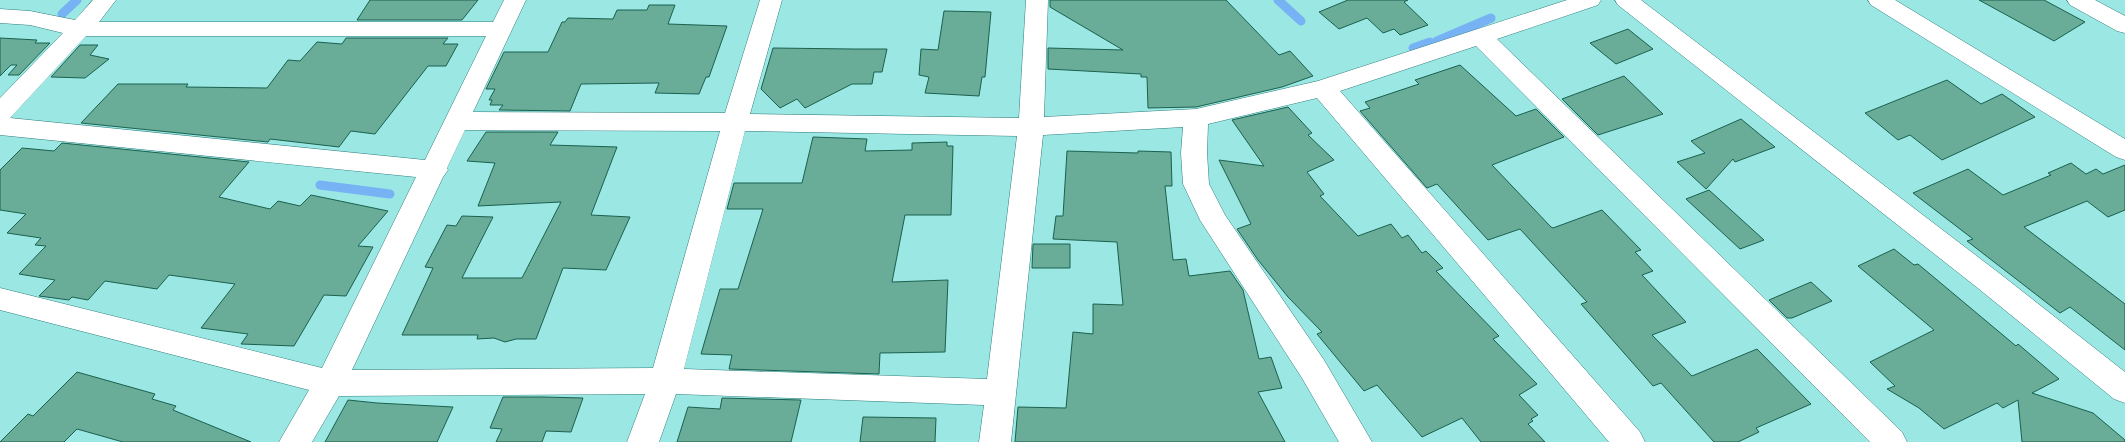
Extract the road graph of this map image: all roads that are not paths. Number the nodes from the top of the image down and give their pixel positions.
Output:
1 (105, 0) edge
2 (515, 0) edge
3 (771, 0) edge
4 (1038, 0) edge
5 (1590, 0) edge
6 (1626, 0) edge
7 (1879, 0) edge
8 (2078, 0) edge
9 (1539, 6) edge
10 (0, 16) edge
11 (2125, 26) edge
12 (80, 29) junction
13 (502, 29) junction
14 (1481, 37) junction
15 (1323, 88) junction
16 (0, 113) edge
17 (1196, 118) junction
18 (459, 121) junction
19 (735, 122) junction
20 (0, 126) edge
21 (1031, 127) junction
22 (2125, 151) edge
23 (435, 170) junction
24 (0, 299) edge
25 (665, 381) junction
26 (330, 383) junction
27 (2125, 390) edge
28 (1000, 392) junction
29 (295, 442) edge
30 (643, 442) edge
31 (994, 442) edge
32 (1356, 442) edge
33 (1629, 442) edge
34 (1891, 442) edge

1 - 12 street
2 - 13 street
3 - 19 street
4 - 21 street
5 - 9 street
6 - 27 street
7 - 22 street
8 - 11 street
9 - 14 street
10 - 12 street
12 - 13 street
12 - 16 street
13 - 18 street
14 - 15 street
14 - 34 street
15 - 17 street
15 - 33 street
17 - 21 street
17 - 32 street
18 - 19 street
18 - 23 street
19 - 21 street
19 - 25 street
20 - 23 street
21 - 28 street
23 - 26 street
24 - 26 street
25 - 26 street
25 - 28 street
25 - 30 street
26 - 29 street
28 - 31 street

